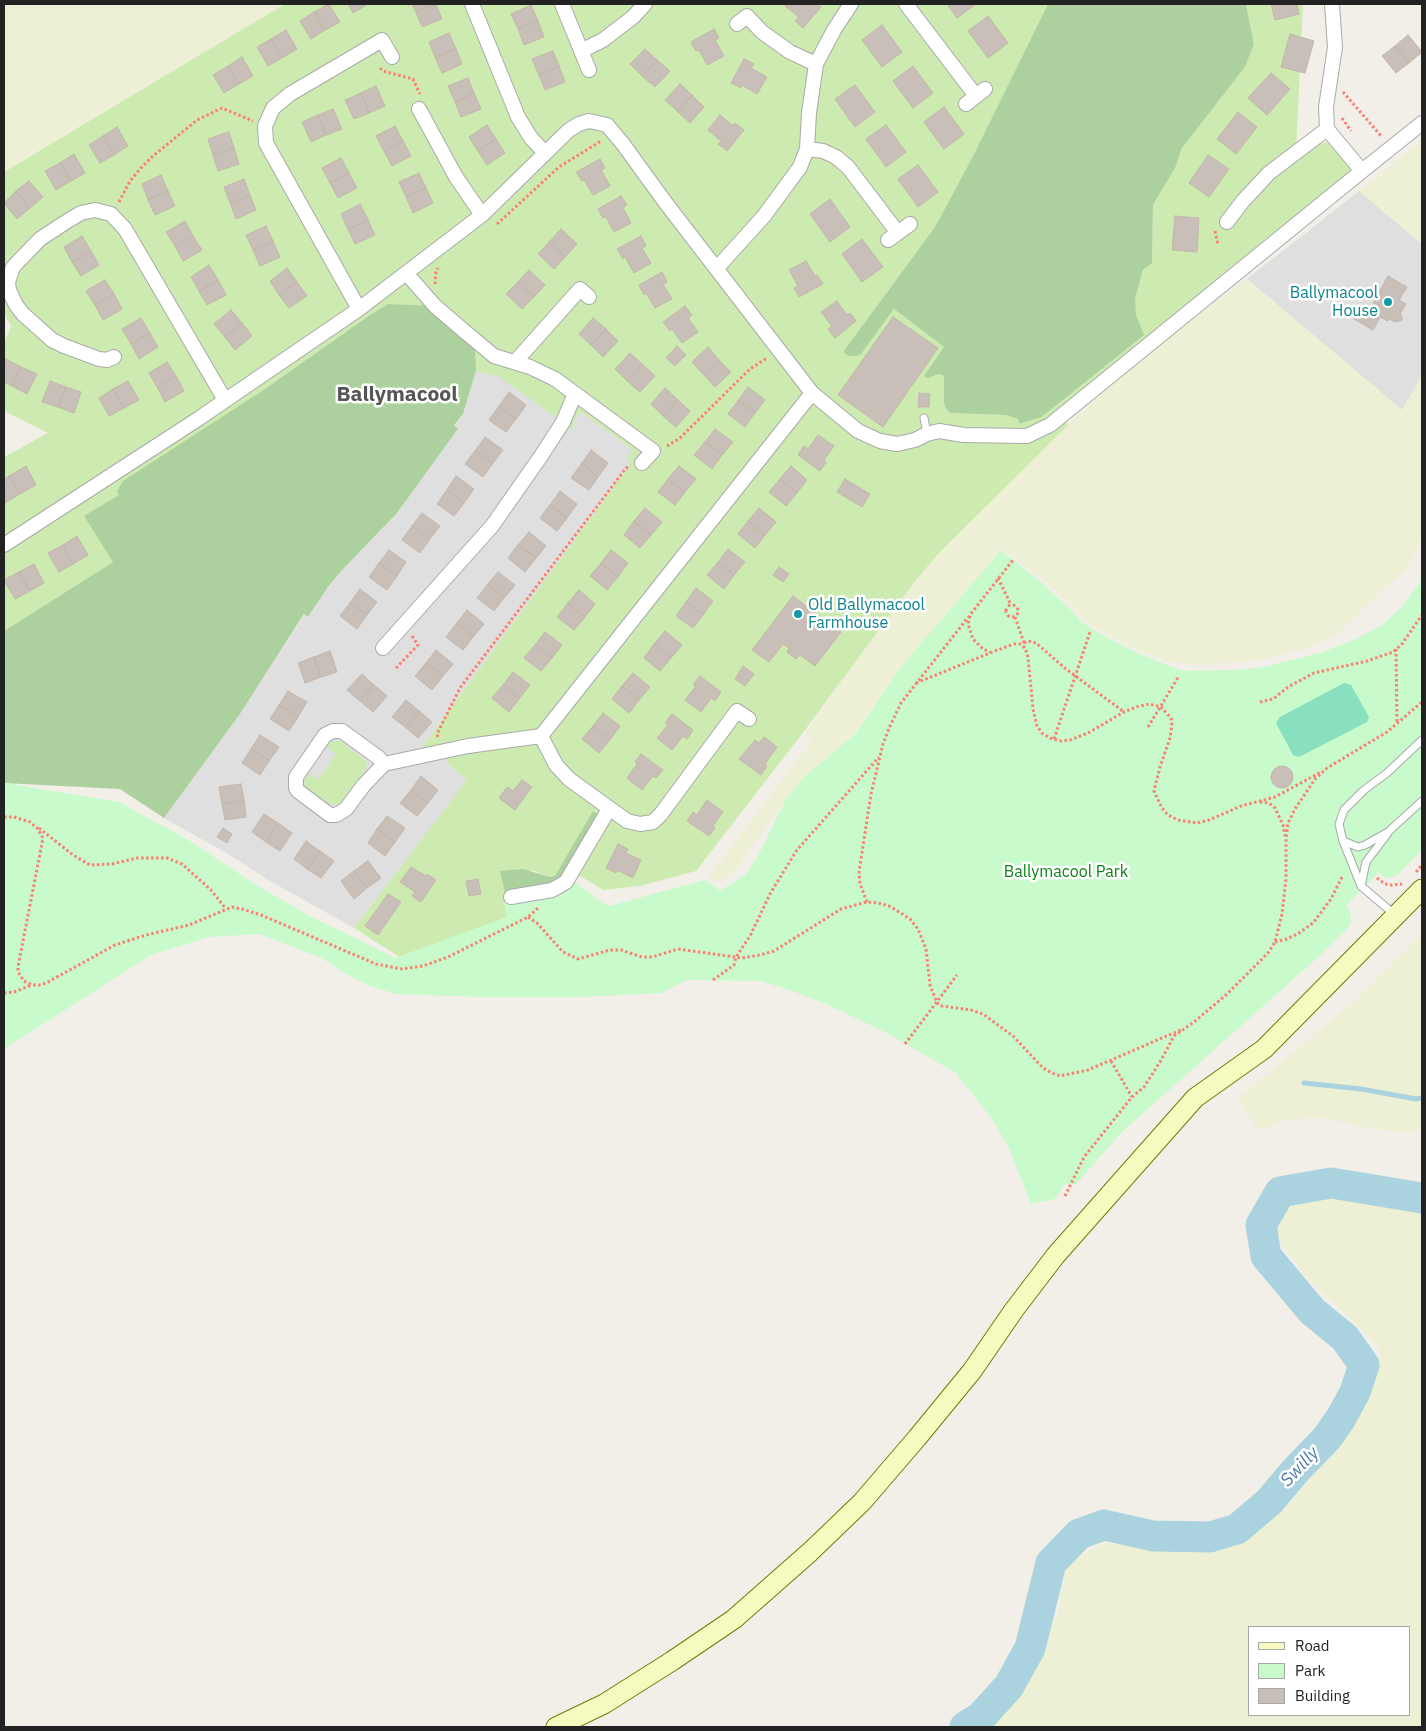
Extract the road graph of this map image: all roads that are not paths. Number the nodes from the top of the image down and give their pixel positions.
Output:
1 (472, 4) edge
2 (562, 4) edge
3 (645, 4) edge
4 (851, 4) edge
5 (906, 4) edge
6 (1332, 4) edge
7 (745, 17) dead end
8 (581, 51) junction
9 (392, 57) dead end
10 (816, 64) junction
11 (589, 70) dead end
12 (976, 96) dead end
13 (420, 103) road end
14 (1422, 123) edge
15 (1327, 129) junction
16 (807, 149) junction
17 (546, 153) junction
18 (1362, 171) junction
19 (482, 215) junction
20 (910, 224) dead end
21 (1221, 226) road end
22 (717, 268) junction
23 (406, 273) junction
24 (589, 297) dead end
25 (359, 309) junction
26 (114, 357) dead end
27 (515, 362) junction
28 (812, 393) junction
29 (575, 394) junction
30 (225, 400) junction
31 (924, 418) dead end
32 (927, 434) junction
33 (642, 463) road end
34 (4, 545) edge
35 (383, 648) dead end
36 (749, 719) dead end
37 (541, 736) junction
38 (1422, 740) edge
39 (384, 764) junction
40 (1422, 801) edge
41 (609, 809) junction
42 (1388, 832) junction
43 (1343, 841) junction
44 (1415, 881) edge
45 (1361, 886) junction
46 (511, 897) dead end
47 (1396, 916) junction
48 (556, 1727) edge

1 - 17 street
2 - 8 street
3 - 8 street
4 - 10 street
5 - 12 street
6 - 15 street
7 - 10 street
8 - 11 street
9 - 25 street
10 - 16 street
13 - 19 street
14 - 18 street
15 - 18 street
15 - 21 street
16 - 20 street
16 - 22 street
17 - 19 street
17 - 22 street
18 - 32 street
19 - 23 street
22 - 28 street
23 - 25 street
23 - 27 street
24 - 27 street
25 - 30 street
26 - 30 street
27 - 29 street
28 - 32 street
28 - 37 street
29 - 33 street
29 - 35 street
30 - 34 street
31 - 32 lane
36 - 41 street
37 - 39 street
37 - 41 street
38 - 43 lane
39 - 39 street
40 - 42 lane
41 - 46 street
42 - 43 lane
42 - 45 lane
43 - 45 lane
44 - 47 main road
45 - 47 lane
47 - 48 main road

